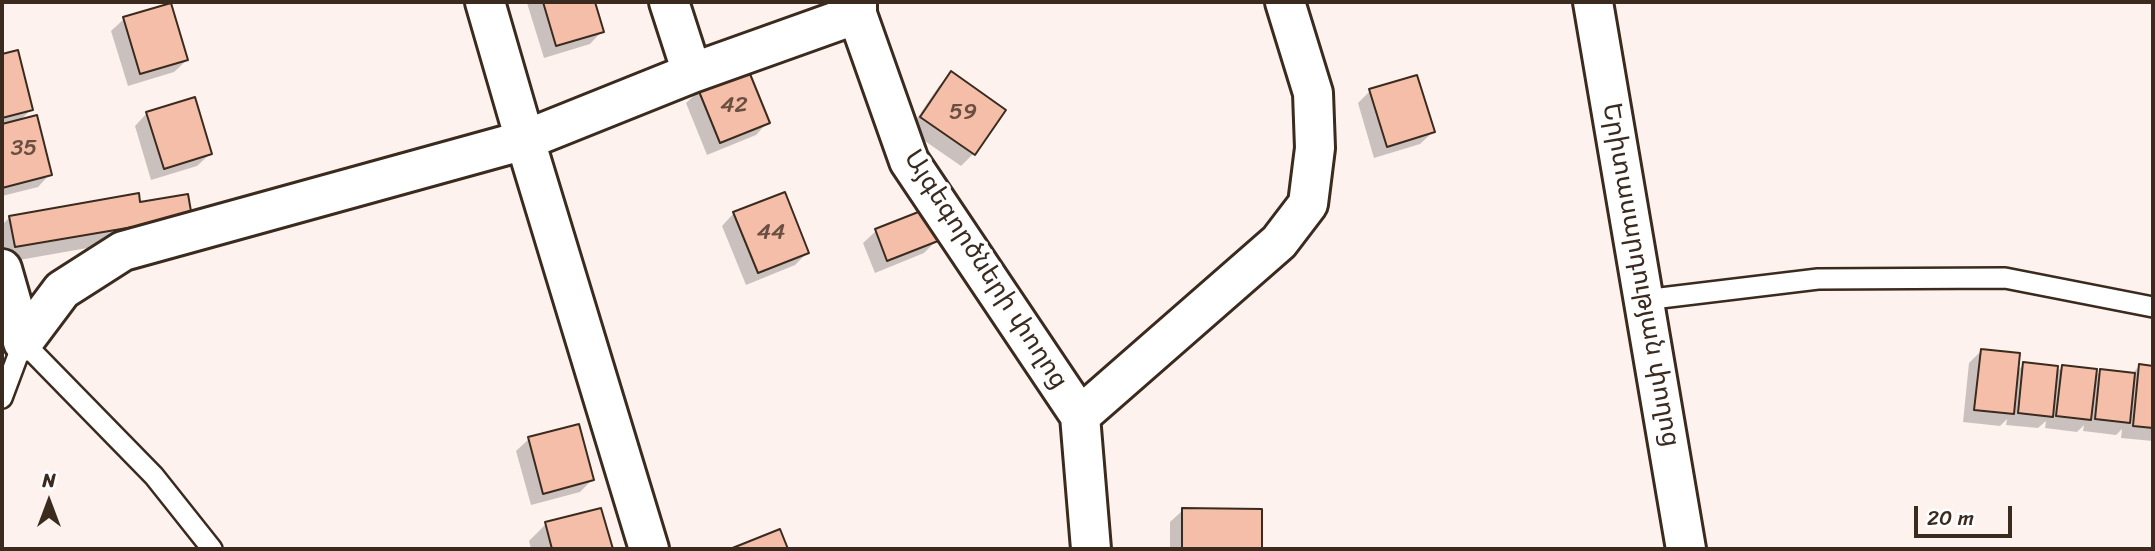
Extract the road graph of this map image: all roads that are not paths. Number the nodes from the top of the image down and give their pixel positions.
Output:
1 (485, 2) edge
2 (669, 2) edge
3 (1285, 2) edge
4 (1593, 2) edge
5 (857, 8) edge
6 (692, 73) junction
7 (525, 140) junction
8 (2, 269) edge
9 (1644, 300) junction
10 (2153, 307) edge
11 (23, 341) junction
12 (2, 398) edge
13 (1080, 416) junction
14 (212, 549) edge
15 (649, 549) edge
16 (1091, 549) edge
17 (1686, 549) edge

1 - 7 street
2 - 6 street
3 - 13 street
4 - 9 street, Երիտասարդության փողոց
5 - 6 street
5 - 13 street, Այգեգործների փողոց
6 - 7 street
7 - 11 street
7 - 15 street
8 - 11 street
9 - 10 lane
9 - 17 street, Երիտասարդության փողոց
11 - 12 lane
11 - 14 lane
13 - 16 street

